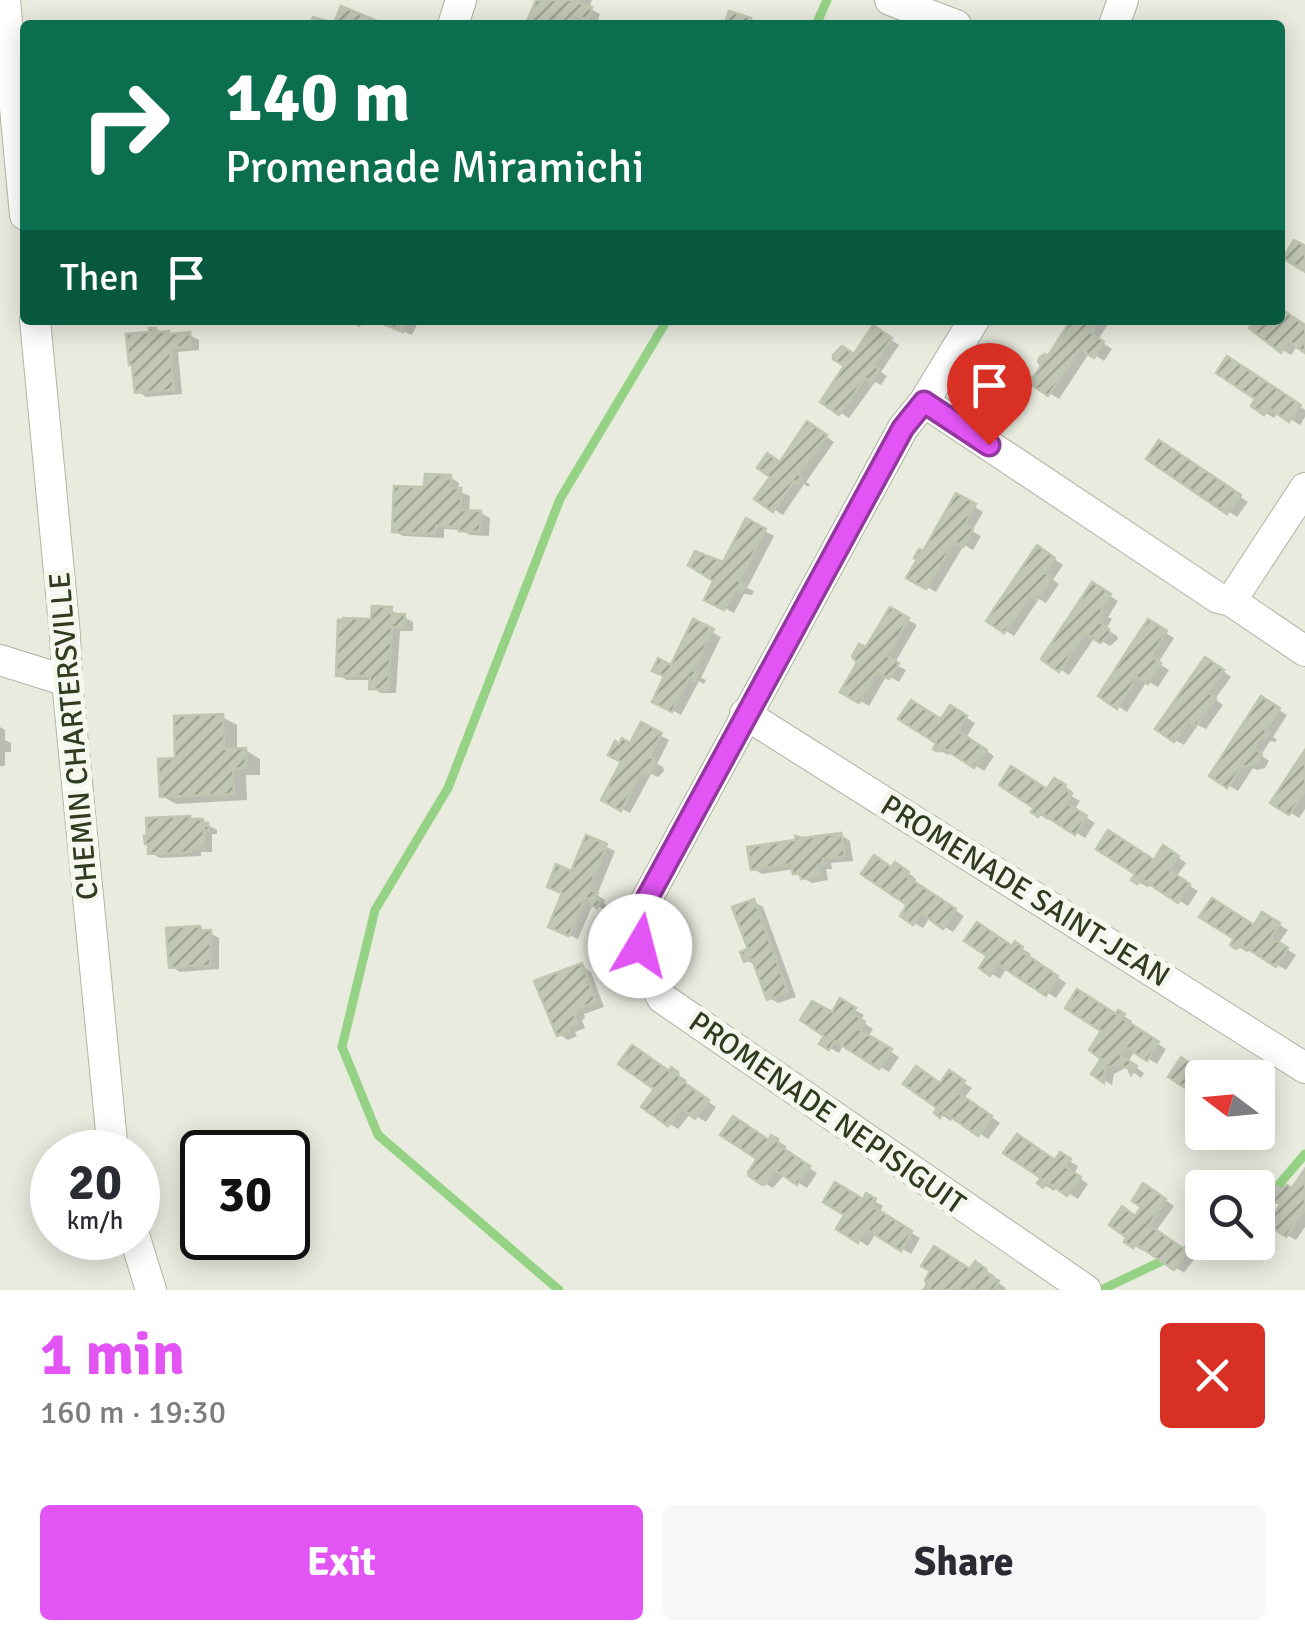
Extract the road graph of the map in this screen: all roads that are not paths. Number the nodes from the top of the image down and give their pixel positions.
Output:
1 (4, 0) edge
2 (890, 0) edge
3 (943, 20) edge
4 (20, 163) edge
5 (35, 325) edge
6 (971, 325) edge
7 (924, 402) junction
8 (1305, 488) edge
9 (1230, 601) junction
10 (1305, 651) edge
11 (0, 660) edge
12 (66, 681) junction
13 (746, 714) junction
14 (1305, 1068) edge
15 (111, 1130) edge
16 (142, 1260) edge
17 (151, 1290) edge
18 (1086, 1290) edge

1 - 4 street
2 - 3 street
5 - 12 street, CHEMIN CHARTERSVILLE
6 - 7 street, PROMENADE NEPISIGUIT
7 - 9 street
7 - 13 street, PROMENADE NEPISIGUIT
8 - 9 street
9 - 10 street
11 - 12 street
12 - 15 street, CHEMIN CHARTERSVILLE
13 - 14 street, PROMENADE SAINT-JEAN
13 - 18 street, PROMENADE NEPISIGUIT
16 - 17 street

